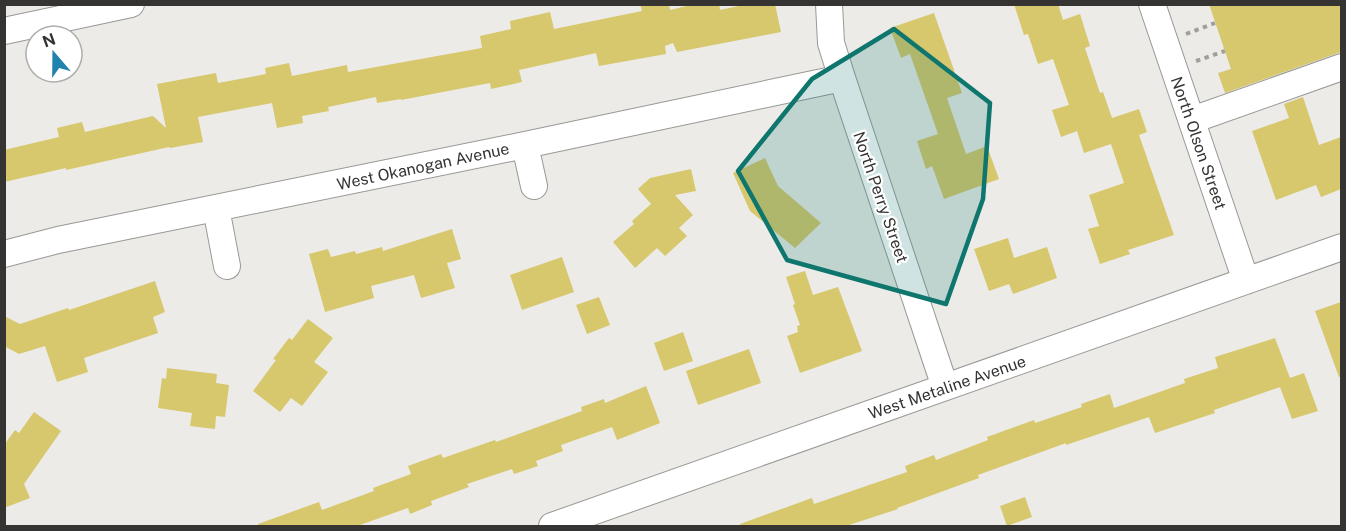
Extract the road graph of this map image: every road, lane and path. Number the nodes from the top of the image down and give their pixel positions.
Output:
1 (132, 4) edge
2 (829, 4) edge
3 (1152, 4) edge
4 (1215, 23) dead end
5 (4, 31) edge
6 (1186, 34) dead end
7 (1225, 51) dead end
8 (1195, 62) dead end
9 (1341, 67) edge
10 (842, 78) junction
11 (1192, 120) junction
12 (525, 145) junction
13 (534, 186) dead end
14 (216, 208) junction
15 (1341, 247) edge
16 (4, 254) edge
17 (227, 266) dead end
18 (1246, 281) junction
19 (945, 387) junction
20 (552, 526) edge

1 - 5 street
2 - 10 street, North Perry Street
3 - 11 street, North Olson Street
4 - 6 path
7 - 8 path
9 - 11 street
10 - 12 street, West Okanogan Avenue
10 - 19 street, North Perry Street
11 - 18 street, North Olson Street
12 - 13 street
12 - 14 street, West Okanogan Avenue
14 - 16 street, West Okanogan Avenue
14 - 17 street
15 - 18 street, West Metaline Avenue
18 - 19 street, West Metaline Avenue
19 - 20 street, West Metaline Avenue

